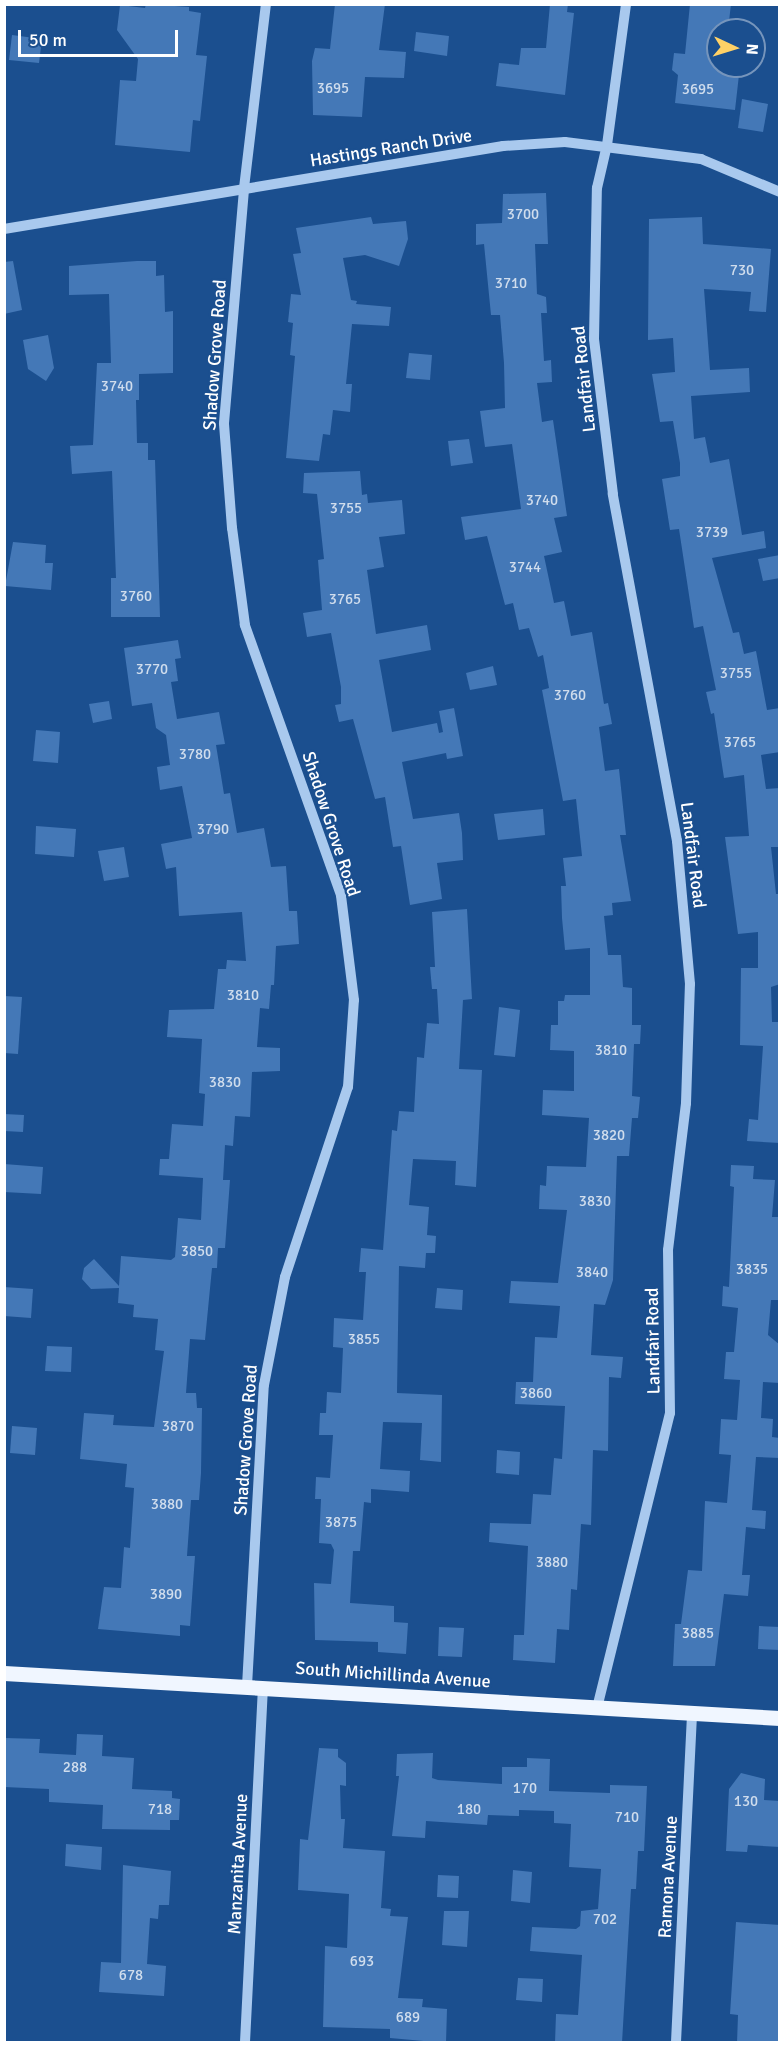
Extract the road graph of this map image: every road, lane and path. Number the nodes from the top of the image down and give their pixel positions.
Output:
1 (266, 4) edge
2 (626, 4) edge
3 (607, 144) junction
4 (244, 188) junction
5 (780, 192) edge
6 (4, 229) edge
7 (4, 1673) edge
8 (255, 1686) junction
9 (597, 1708) junction
10 (692, 1713) junction
11 (780, 1718) edge
12 (245, 2043) edge
13 (676, 2043) edge

1 - 4 street, Shadow Grove Road
2 - 3 street, Landfair Road
3 - 4 street, Hastings Ranch Drive
3 - 5 street, Hastings Ranch Drive
3 - 9 street, Landfair Road
4 - 6 street, Hastings Ranch Drive
4 - 8 street, Shadow Grove Road
7 - 8 main road, South Michillinda Avenue
8 - 9 main road, South Michillinda Avenue
8 - 12 street, Manzanita Avenue
9 - 10 main road, South Michillinda Avenue
10 - 11 main road, South Michillinda Avenue
10 - 13 street, Ramona Avenue

